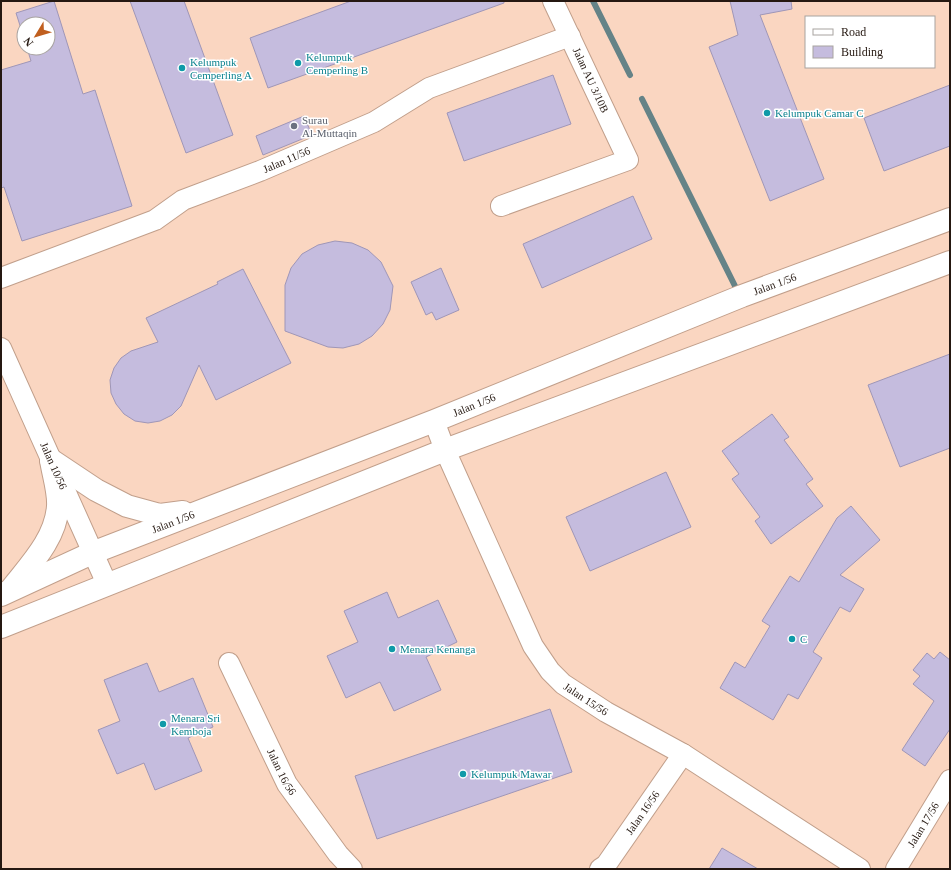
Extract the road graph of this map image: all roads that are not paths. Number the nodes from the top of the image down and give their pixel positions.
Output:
1 (553, 1) edge
2 (570, 36) junction
3 (501, 206) dead end
4 (950, 219) edge
5 (950, 262) edge
6 (1, 278) edge
7 (1, 348) edge
8 (434, 421) junction
9 (445, 450) junction
10 (51, 460) junction
11 (211, 508) junction
12 (92, 553) junction
13 (107, 584) junction
14 (5, 593) edge
15 (1, 627) edge
16 (228, 663) dead end
17 (683, 754) junction
18 (950, 780) edge
19 (352, 869) edge
20 (600, 869) edge
21 (860, 869) edge
22 (896, 869) edge

1 - 2 street, Jalan AU 3/10B
2 - 3 street, Jalan AU 3/10B
2 - 6 street, Jalan 11/56
4 - 8 main road, Jalan 1/56
5 - 9 main road
7 - 10 street, Jalan 10/56
8 - 9 street, Jalan 15/56
8 - 11 main road, Jalan 1/56
9 - 13 main road
9 - 17 street, Jalan 15/56
10 - 11 main road
10 - 12 street, Jalan 10/56
10 - 14 main road
11 - 12 main road, Jalan 1/56
12 - 13 street, Jalan 10/56
12 - 14 main road, Jalan 1/56
13 - 15 main road
16 - 19 street, Jalan 16/56
17 - 20 street, Jalan 16/56
17 - 21 street, Jalan 15/56
18 - 22 street, Jalan 17/56

